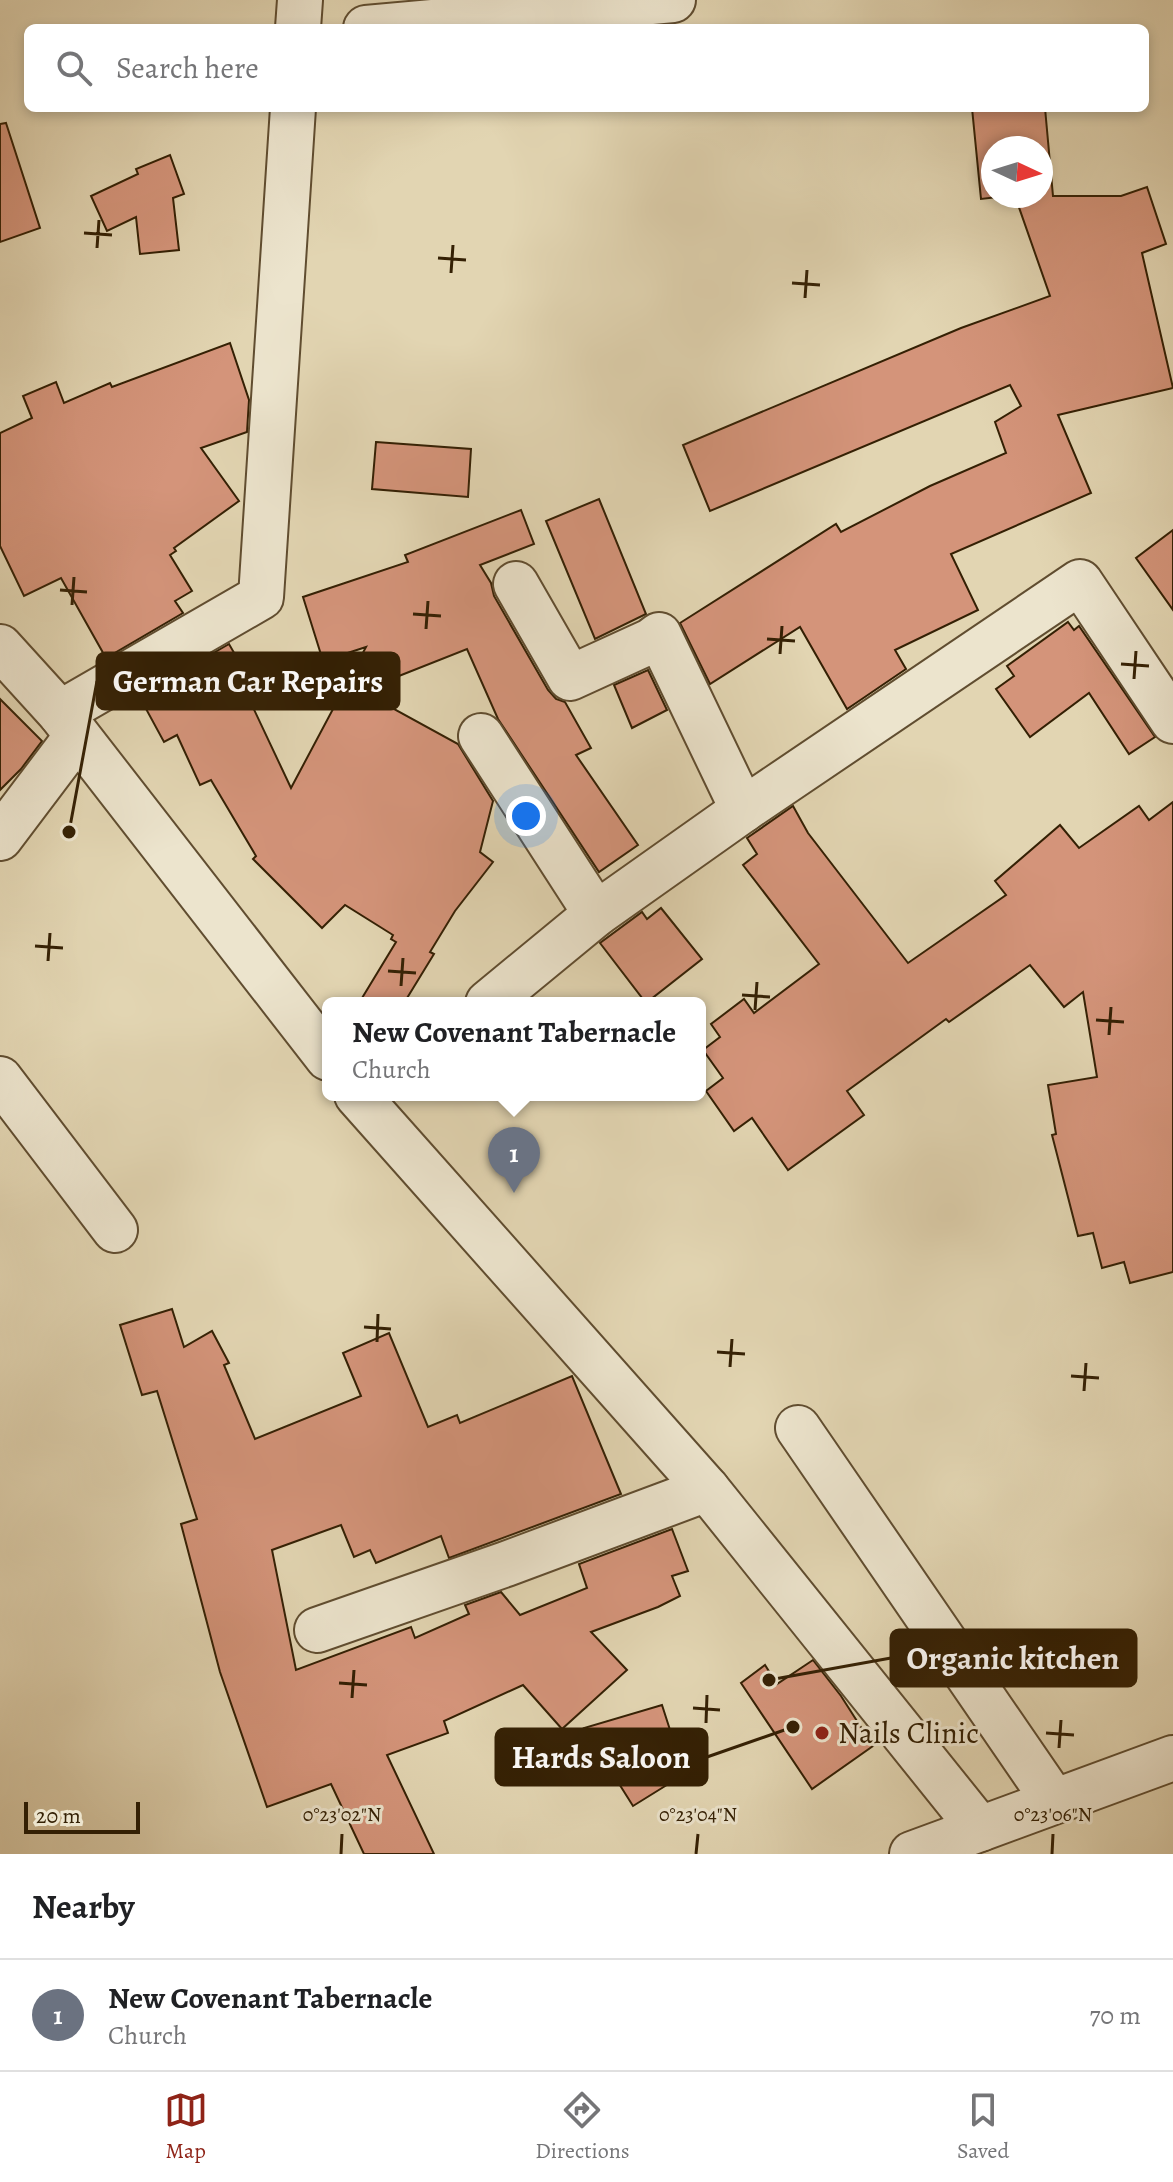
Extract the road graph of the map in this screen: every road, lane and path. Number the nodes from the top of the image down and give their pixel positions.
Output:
1 (300, 0) edge
2 (673, 0) edge
3 (298, 24) edge
4 (410, 24) edge
5 (293, 112) edge
6 (516, 584) dead end
7 (0, 647) edge
8 (1173, 721) edge
9 (68, 725) junction
10 (481, 736) dead end
11 (743, 810) junction
12 (0, 838) edge
13 (596, 914) junction
14 (495, 997) edge
15 (322, 1050) edge
16 (0, 1079) edge
17 (369, 1101) edge
18 (115, 1230) dead end
19 (798, 1428) dead end
20 (707, 1489) junction
21 (317, 1630) dead end
22 (1173, 1758) edge
23 (1054, 1801) junction
24 (980, 1829) junction
25 (912, 1854) edge

1 - 3 street
2 - 4 street
5 - 9 street
6 - 11 street
7 - 9 street
8 - 11 street
9 - 12 street
9 - 15 street
10 - 13 street
11 - 13 street
13 - 14 street
16 - 18 street
17 - 20 street
19 - 23 street
20 - 21 street
20 - 24 street
22 - 23 street
23 - 24 street
24 - 25 street

